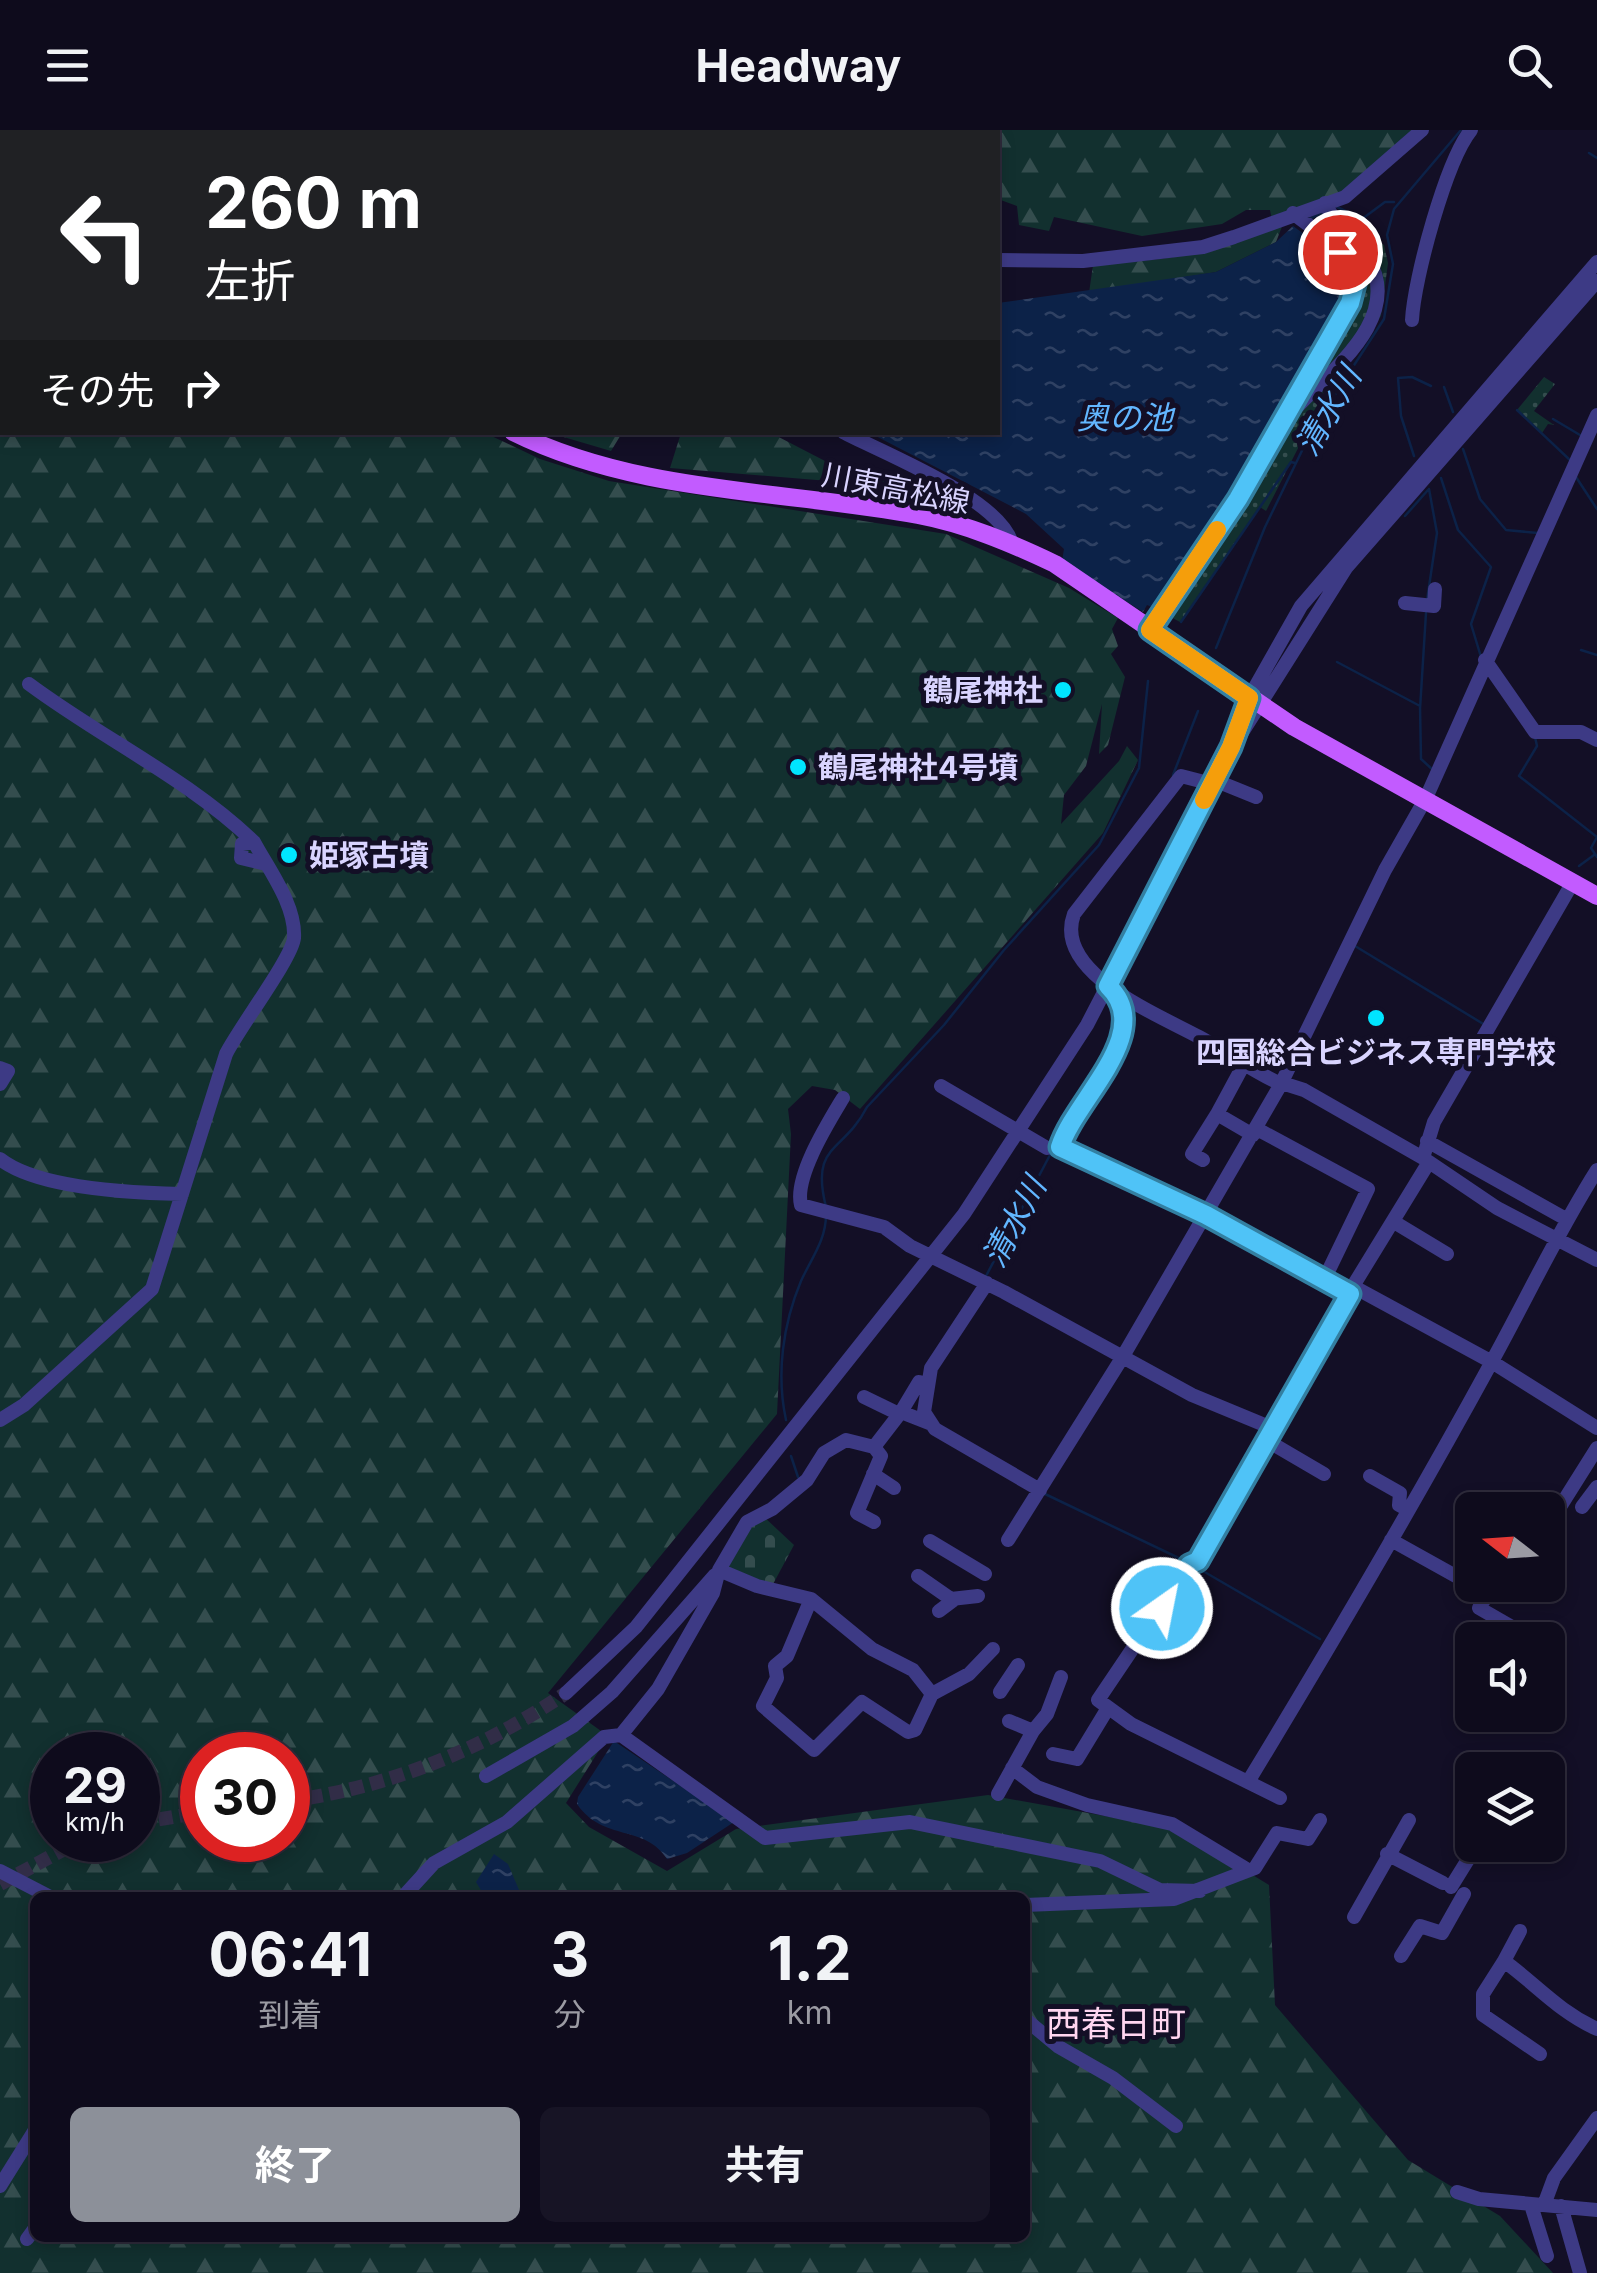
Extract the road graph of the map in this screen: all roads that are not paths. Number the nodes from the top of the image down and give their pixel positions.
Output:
1 (1422, 130) edge
2 (1470, 130) edge
3 (1327, 208) junction
4 (1293, 213) junction
5 (1000, 260) edge
6 (1597, 262) edge
7 (1597, 281) edge
8 (1412, 320) dead end
9 (1597, 415) edge
10 (1284, 421) junction
11 (519, 435) edge
12 (848, 435) edge
13 (1012, 544) junction
14 (1435, 589) dead end
15 (1405, 603) dead end
16 (1150, 630) junction
17 (1485, 660) junction
18 (30, 684) dead end
19 (1255, 702) junction
20 (1597, 740) edge
21 (1213, 782) junction
22 (1256, 797) dead end
23 (1426, 798) junction
24 (1573, 882) junction
25 (1597, 896) edge
26 (1113, 990) junction
27 (1244, 1064) junction
28 (0, 1068) edge
29 (0, 1084) edge
30 (1281, 1084) junction
31 (941, 1086) dead end
32 (842, 1098) dead end
33 (1217, 1114) junction
34 (1255, 1132) junction
35 (1020, 1134) junction
36 (1427, 1141) junction
37 (1055, 1147) junction
38 (0, 1159) edge
39 (1203, 1160) dead end
40 (1426, 1160) junction
41 (1597, 1170) edge
42 (182, 1194) junction
43 (1206, 1215) junction
44 (1566, 1219) junction
45 (1394, 1222) junction
46 (1554, 1238) junction
47 (1447, 1254) dead end
48 (932, 1256) junction
49 (1597, 1260) edge
50 (982, 1282) junction
51 (1322, 1282) junction
52 (1352, 1291) junction
53 (1122, 1358) junction
54 (1492, 1362) junction
55 (922, 1383) junction
56 (864, 1397) dead end
57 (900, 1413) junction
58 (0, 1420) edge
59 (926, 1423) junction
60 (1597, 1428) edge
61 (1269, 1434) junction
62 (874, 1448) junction
63 (1597, 1448) edge
64 (874, 1474) junction
65 (1324, 1474) dead end
66 (1370, 1476) dead end
67 (894, 1488) dead end
68 (1597, 1488) edge
69 (1040, 1490) junction
70 (1565, 1499) edge
71 (1582, 1507) dead end
72 (1408, 1510) junction
73 (874, 1522) dead end
74 (1008, 1540) dead end
75 (1391, 1540) junction
76 (930, 1541) dead end
77 (717, 1572) junction
78 (985, 1574) dead end
79 (918, 1576) dead end
80 (978, 1596) dead end
81 (811, 1598) junction
82 (954, 1599) junction
83 (939, 1610) dead end
84 (1504, 1622) edge
85 (993, 1649) dead end
86 (1018, 1665) dead end
87 (1061, 1677) dead end
88 (1000, 1692) dead end
89 (566, 1693) tunnel mouth
90 (932, 1694) junction
91 (1108, 1708) junction
92 (1009, 1721) dead end
93 (1033, 1731) junction
94 (620, 1736) junction
95 (1053, 1754) dead end
96 (1012, 1768) junction
97 (486, 1776) dead end
98 (1248, 1782) junction
99 (998, 1794) dead end
100 (1280, 1798) dead end
101 (1320, 1820) dead end
102 (1409, 1820) dead end
103 (1388, 1854) junction
104 (1470, 1862) edge
105 (1248, 1870) junction
106 (0, 1871) edge
107 (1453, 1888) junction
108 (1200, 1891) junction
109 (40, 1892) edge
110 (407, 1892) edge
111 (1030, 1905) edge
112 (1354, 1917) dead end
113 (1520, 1931) dead end
114 (1401, 1956) dead end
115 (1504, 1961) junction
116 (1030, 2022) edge
117 (1597, 2029) edge
118 (1540, 2054) dead end
119 (1597, 2118) edge
120 (1176, 2126) dead end
121 (30, 2138) edge
122 (0, 2186) edge
123 (1457, 2192) dead end
124 (1537, 2205) junction
125 (1561, 2206) junction
126 (1597, 2210) edge
127 (1547, 2256) dead end
128 (1580, 2273) edge

1 - 3 street
2 - 8 street
3 - 4 street
3 - 10 street
4 - 5 street
4 - 10 street
6 - 19 street
7 - 19 street
9 - 17 street
10 - 16 street
11 - 13 main road, 川東高松線
12 - 13 street
13 - 16 main road, 川東高松線
14 - 15 street
16 - 19 main road, 川東高松線
17 - 20 street
17 - 23 street
18 - 42 street
19 - 21 street
19 - 23 main road, 川東高松線
21 - 22 street
21 - 26 street
21 - 26 street
23 - 24 main road, 川東高松線
23 - 30 street
24 - 25 main road, 川東高松線
24 - 36 street
26 - 27 street
26 - 35 street
26 - 37 street
27 - 30 street
27 - 33 street
28 - 29 street
30 - 34 street
30 - 40 street
31 - 35 street
32 - 48 street
33 - 34 street
33 - 39 street
34 - 43 street
34 - 51 street
35 - 37 street
35 - 48 street
36 - 40 street
36 - 44 street
37 - 43 street
38 - 42 street
40 - 45 street
40 - 46 street
41 - 44 street
42 - 58 street
43 - 51 street
43 - 53 street
44 - 46 street
45 - 47 street
45 - 52 street
46 - 49 street
46 - 54 street
48 - 50 street
48 - 89 street
50 - 53 street
50 - 55 street
51 - 52 street
52 - 54 street
52 - 61 street
53 - 61 street
53 - 69 street
54 - 60 street
54 - 72 street
55 - 57 street
55 - 59 street
56 - 57 street
57 - 59 street
57 - 62 street
59 - 69 street
61 - 65 street
61 - 91 street
62 - 64 street
62 - 77 street
63 - 70 street
64 - 67 street
64 - 73 street
66 - 72 street
68 - 71 street
69 - 74 street
72 - 75 street
75 - 84 street
75 - 98 street
76 - 78 street
77 - 81 street
77 - 94 street
77 - 97 street
79 - 82 street
80 - 82 street
81 - 90 street
81 - 90 street
82 - 83 street
85 - 90 street
86 - 88 street
87 - 93 street
91 - 95 street
91 - 98 street
92 - 93 street
93 - 96 street
94 - 108 street
94 - 110 street
96 - 99 street
96 - 105 street
98 - 100 street
101 - 105 street
102 - 103 street
103 - 107 street
103 - 112 street
104 - 107 street
105 - 108 street
106 - 109 street
107 - 114 street
108 - 111 street
113 - 115 street
115 - 117 street
115 - 118 street
116 - 120 street
119 - 124 street
121 - 122 street
123 - 124 street
124 - 125 street
124 - 127 street
125 - 126 street
125 - 128 street

